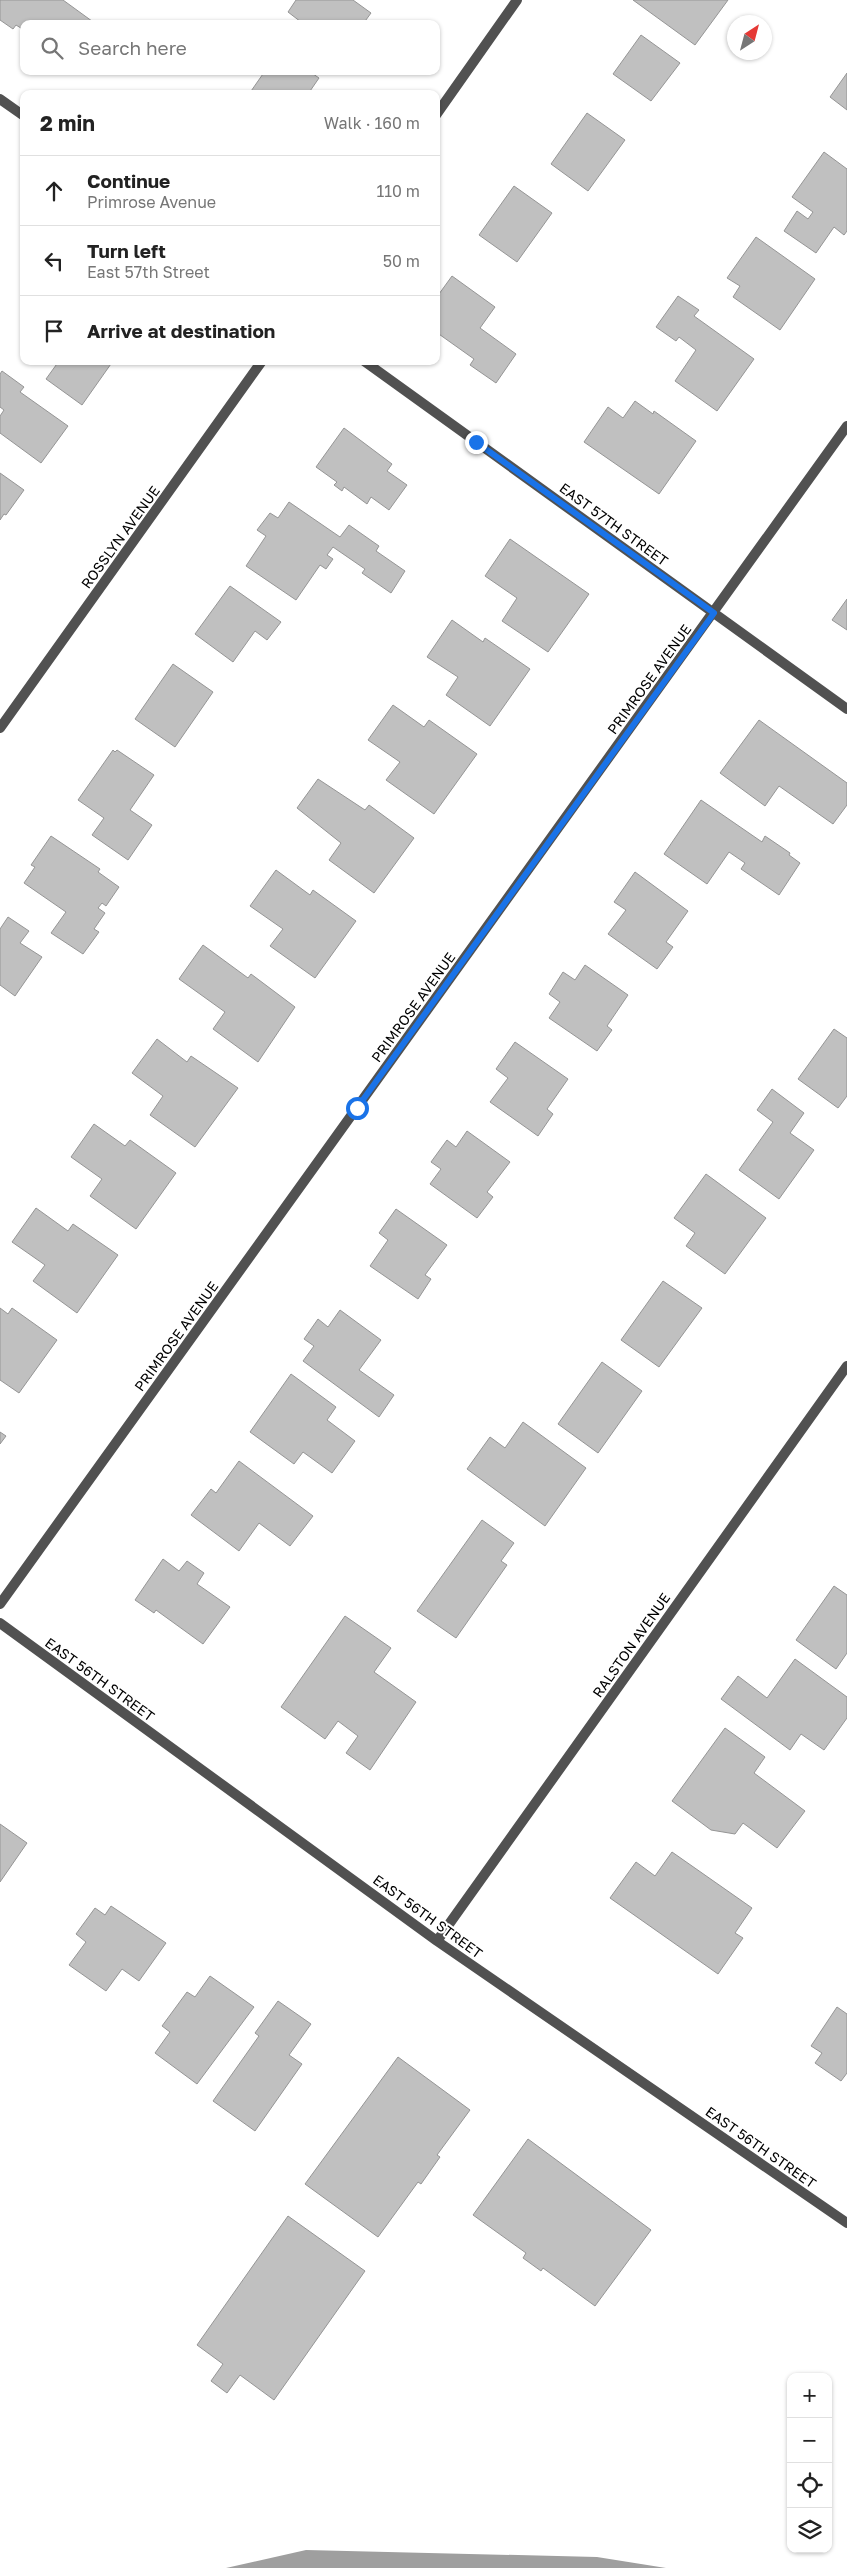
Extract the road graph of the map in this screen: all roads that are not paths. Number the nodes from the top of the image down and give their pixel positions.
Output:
1 (518, 0) edge
2 (0, 99) edge
3 (440, 109) edge
4 (20, 113) edge
5 (259, 365) edge
6 (370, 365) edge
7 (847, 426) edge
8 (714, 613) junction
9 (847, 709) edge
10 (0, 728) edge
11 (847, 1366) edge
12 (0, 1604) edge
13 (0, 1623) edge
14 (437, 1941) junction
15 (847, 2223) edge

1 - 3 street
2 - 4 street
5 - 10 street, ROSSLYN AVENUE
6 - 8 street, EAST 57TH STREET
7 - 8 street, PRIMROSE AVENUE
8 - 9 street, EAST 57TH STREET
8 - 12 street, PRIMROSE AVENUE
11 - 14 street, RALSTON AVENUE
13 - 14 street, EAST 56TH STREET
14 - 15 street, EAST 56TH STREET

